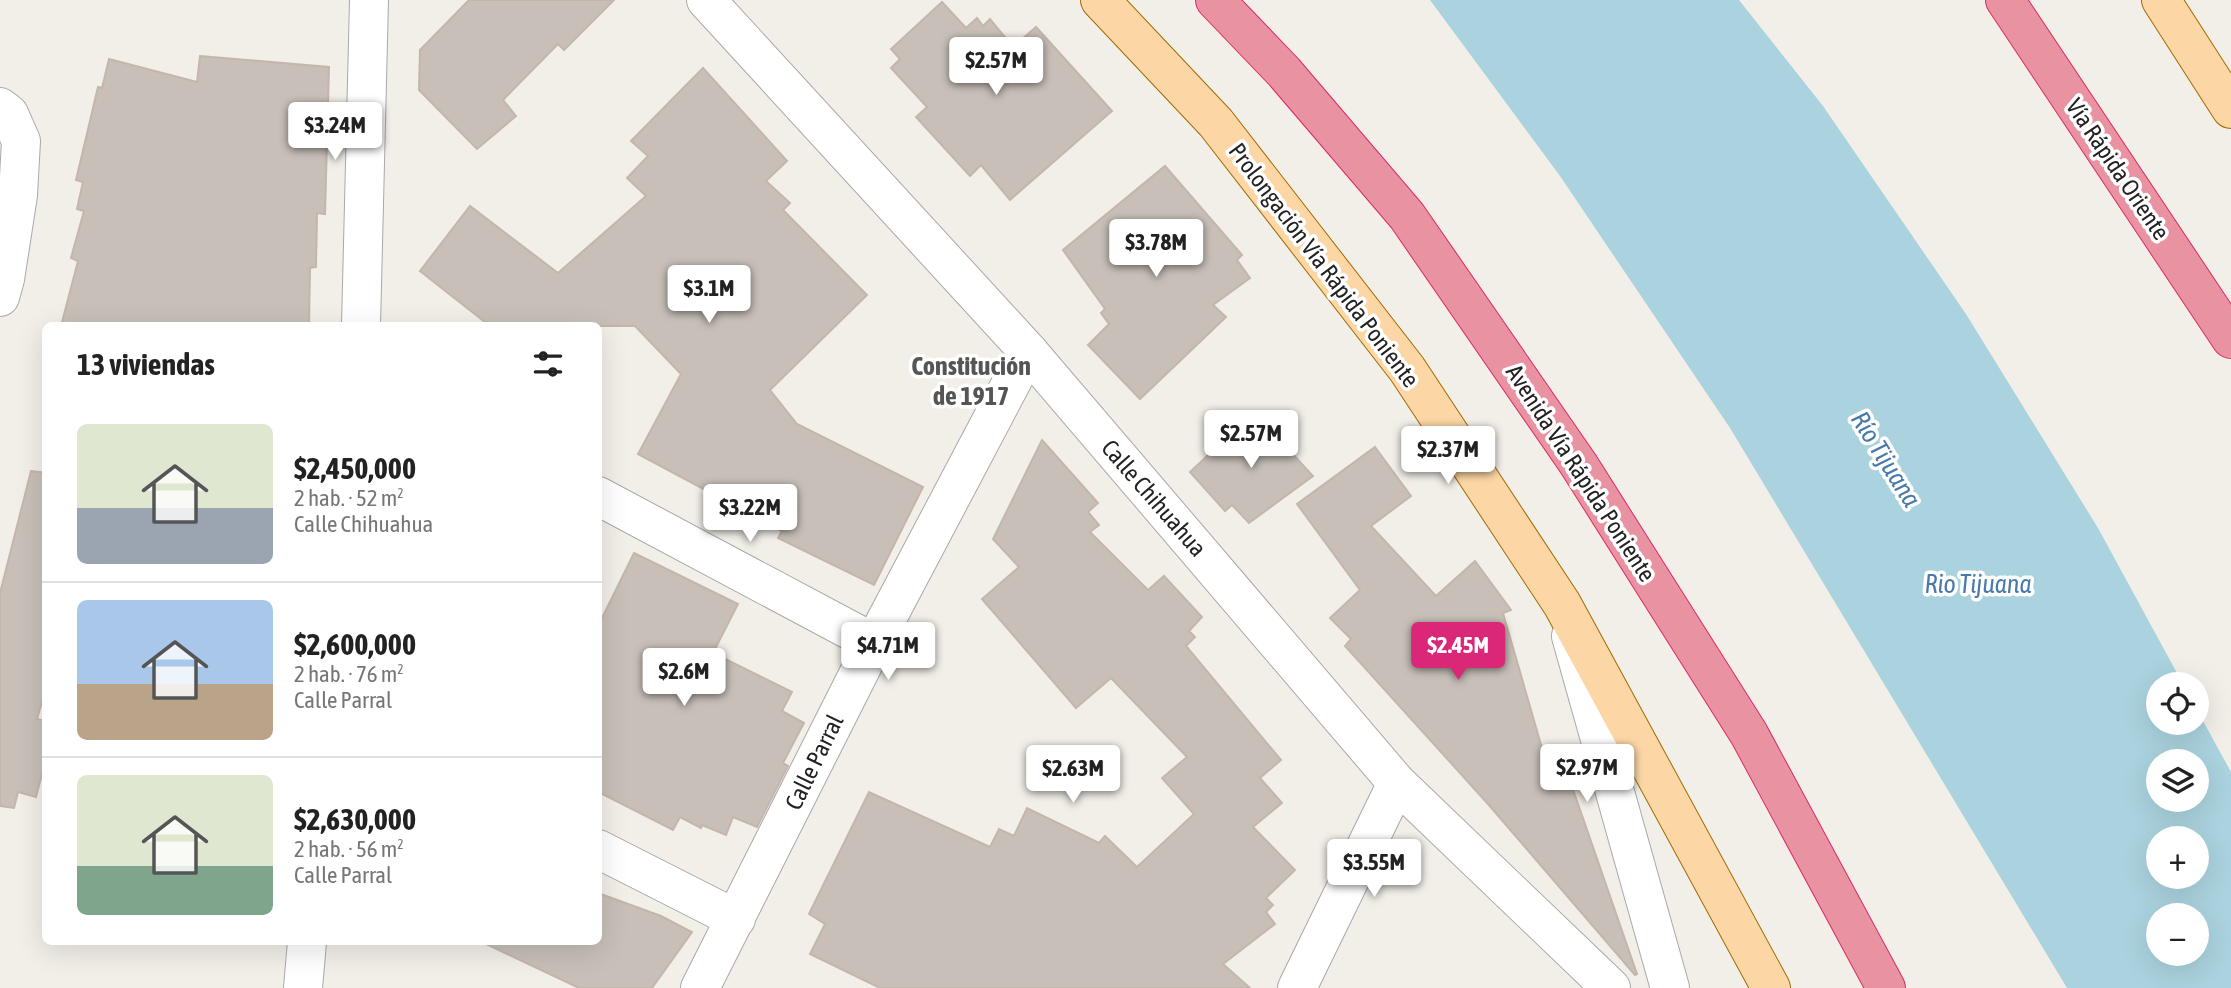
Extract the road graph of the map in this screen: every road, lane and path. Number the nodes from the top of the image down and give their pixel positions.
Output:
1 (369, 0) edge
2 (706, 0) edge
3 (1100, 0) edge
4 (1214, 0) edge
5 (2005, 0) edge
6 (2161, 0) edge
7 (0, 107) edge
8 (2231, 109) edge
9 (0, 297) edge
10 (361, 322) edge
11 (2231, 339) edge
12 (1028, 351) junction
13 (602, 498) edge
14 (1562, 604) junction
15 (874, 643) junction
16 (1397, 783) junction
17 (602, 851) edge
18 (736, 919) junction
19 (307, 945) edge
20 (303, 988) edge
21 (700, 988) edge
22 (1297, 988) edge
23 (1611, 988) edge
24 (1670, 988) edge
25 (1771, 988) edge
26 (1886, 988) edge

1 - 10 street
2 - 12 street, Calle Chihuahua
3 - 14 main road, Prolongación Vía Rápida Poniente
4 - 26 highway, Avenida Vía Rápida Poniente
5 - 11 highway, Vía Rápida Oriente
6 - 8 main road
7 - 9 street
12 - 15 street, Calle Parral
12 - 16 street, Calle Chihuahua
13 - 15 street
14 - 24 street
14 - 25 main road, Prolongación Vía Rápida Poniente
15 - 18 street, Calle Parral
16 - 22 street
16 - 23 street, Calle Chihuahua
17 - 18 street
18 - 21 street, Calle Parral
19 - 20 street

